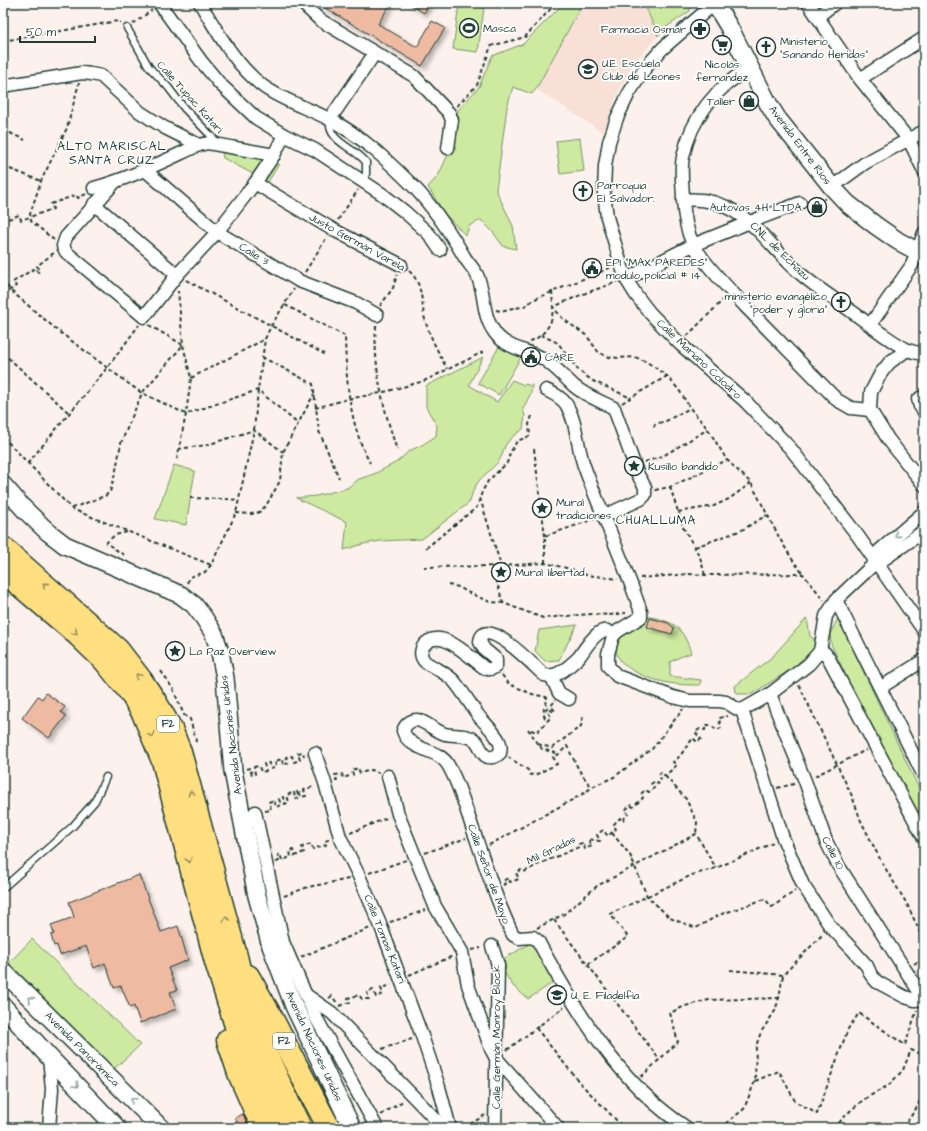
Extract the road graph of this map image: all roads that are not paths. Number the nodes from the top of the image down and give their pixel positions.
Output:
1 (200, 3) edge
2 (302, 3) edge
3 (714, 3) edge
4 (808, 3) edge
5 (835, 3) edge
6 (159, 4) edge
7 (817, 17) junction
8 (127, 28) road end
9 (924, 38) edge
10 (375, 53) junction
11 (750, 68) junction
12 (860, 79) junction
13 (3, 86) edge
14 (330, 119) junction
15 (924, 131) edge
16 (284, 135) junction
17 (908, 140) junction
18 (199, 145) junction
19 (219, 145) junction
20 (448, 148) dead end
21 (274, 155) junction
22 (145, 170) junction
23 (924, 171) edge
24 (115, 182) junction
25 (363, 182) junction
26 (255, 183) junction
27 (94, 188) road end
28 (830, 193) junction
29 (684, 200) junction
30 (94, 204) junction
31 (806, 204) road end
32 (750, 222) junction
33 (217, 232) junction
34 (924, 232) edge
35 (693, 245) junction
36 (440, 250) dead end
37 (921, 254) edge
38 (401, 265) road end
39 (177, 275) junction
40 (626, 279) junction
41 (377, 315) road end
42 (870, 325) junction
43 (907, 350) junction
44 (924, 354) edge
45 (546, 390) dead end
46 (924, 395) edge
47 (870, 410) junction
48 (924, 417) edge
49 (3, 485) edge
50 (924, 485) edge
51 (924, 512) edge
52 (604, 516) junction
53 (924, 531) edge
54 (3, 548) edge
55 (876, 562) junction
56 (3, 571) edge
57 (833, 604) junction
58 (924, 631) edge
59 (613, 636) junction
60 (820, 651) junction
61 (924, 660) edge
62 (551, 676) junction
63 (880, 688) junction
64 (770, 694) junction
65 (560, 699) road end
66 (742, 710) junction
67 (315, 753) road end
68 (106, 776) dead end
69 (388, 776) road end
70 (924, 776) edge
71 (255, 812) road end
72 (924, 838) edge
73 (3, 888) edge
74 (492, 946) dead end
75 (226, 959) junction
76 (3, 971) edge
77 (306, 995) junction
78 (923, 999) edge
79 (3, 1006) edge
80 (49, 1057) junction
81 (496, 1058) junction
82 (252, 1104) junction
83 (375, 1124) edge
84 (49, 1128) edge
85 (117, 1128) edge
86 (161, 1128) edge
87 (258, 1128) edge
88 (263, 1128) edge
89 (272, 1128) edge
90 (281, 1128) edge
91 (289, 1128) edge
92 (300, 1128) edge
93 (309, 1128) edge
94 (320, 1128) edge
95 (329, 1128) edge
96 (352, 1128) edge
97 (444, 1128) edge
98 (450, 1128) edge
99 (495, 1128) edge
100 (558, 1128) edge
101 (687, 1128) edge

1 - 14 street
2 - 10 street
3 - 11 street, Avenida Entre Rios
3 - 40 street, Calle Mariano Colodro
4 - 7 street
5 - 7 street
6 - 16 street
7 - 12 street
8 - 19 lane, Calle Tupac Katari
9 - 12 street
10 - 14 street
10 - 20 street
11 - 28 street, Avenida Entre Rios
11 - 29 street
12 - 17 street
13 - 18 street
14 - 25 lane
14 - 52 street
15 - 17 street
16 - 21 street
16 - 25 street
17 - 23 street
17 - 28 street
18 - 19 street
18 - 22 street
19 - 21 street
21 - 26 street
22 - 24 street
22 - 33 street, Calle 3
24 - 27 street
24 - 30 street
25 - 36 street
26 - 33 street
26 - 38 street, Justo Germán Varela
28 - 37 street, Avenida Entre Rios
29 - 32 street, CNL de Echazu
29 - 35 street
30 - 39 street
30 - 39 street
31 - 32 street
32 - 35 street
32 - 42 street, CNL de Echazu
33 - 39 street
33 - 41 street, Calle 3
34 - 37 street
35 - 40 street
35 - 47 street
37 - 42 street
40 - 55 street, Calle Mariano Colodro
42 - 43 street, CNL de Echazu
43 - 44 street
43 - 47 street
45 - 52 street
46 - 48 lane
47 - 50 street
49 - 96 street, Avenida Naciones Unidas
51 -> 55 street
52 - 59 street
53 - 55 street
75 -> 54 highway, F2
55 - 57 street
55 - 58 street, Calle Mariano Colodro
56 -> 75 highway, F2
57 - 60 street
57 - 63 street
59 - 62 street
59 - 66 street
60 - 64 street
60 - 72 street
61 - 63 street
62 - 65 street
62 - 101 street, Calle Señor de Mayo
63 - 70 street
64 - 66 street
64 - 78 street, Calle 10
66 - 78 street
67 - 98 street, Calle Tomas Katari
68 - 73 lane
69 - 81 street
71 - 77 street
74 - 81 street, Calle Germán Monroy Block
75 - 82 highway, F2
75 - 89 highway, F2
75 - 90 highway, F2
75 - 91 highway, F2
75 - 92 highway, F2
75 - 93 highway, F2
75 - 94 highway, F2
75 - 95 highway, F2
86 -> 76 street, Avenida Panorámica
77 - 83 street
77 - 97 street
79 - 80 street
80 - 84 street
80 -> 85 street
81 - 99 street, Calle Germán Monroy Block
81 - 100 street
82 - 87 lane
82 - 88 highway, F2

